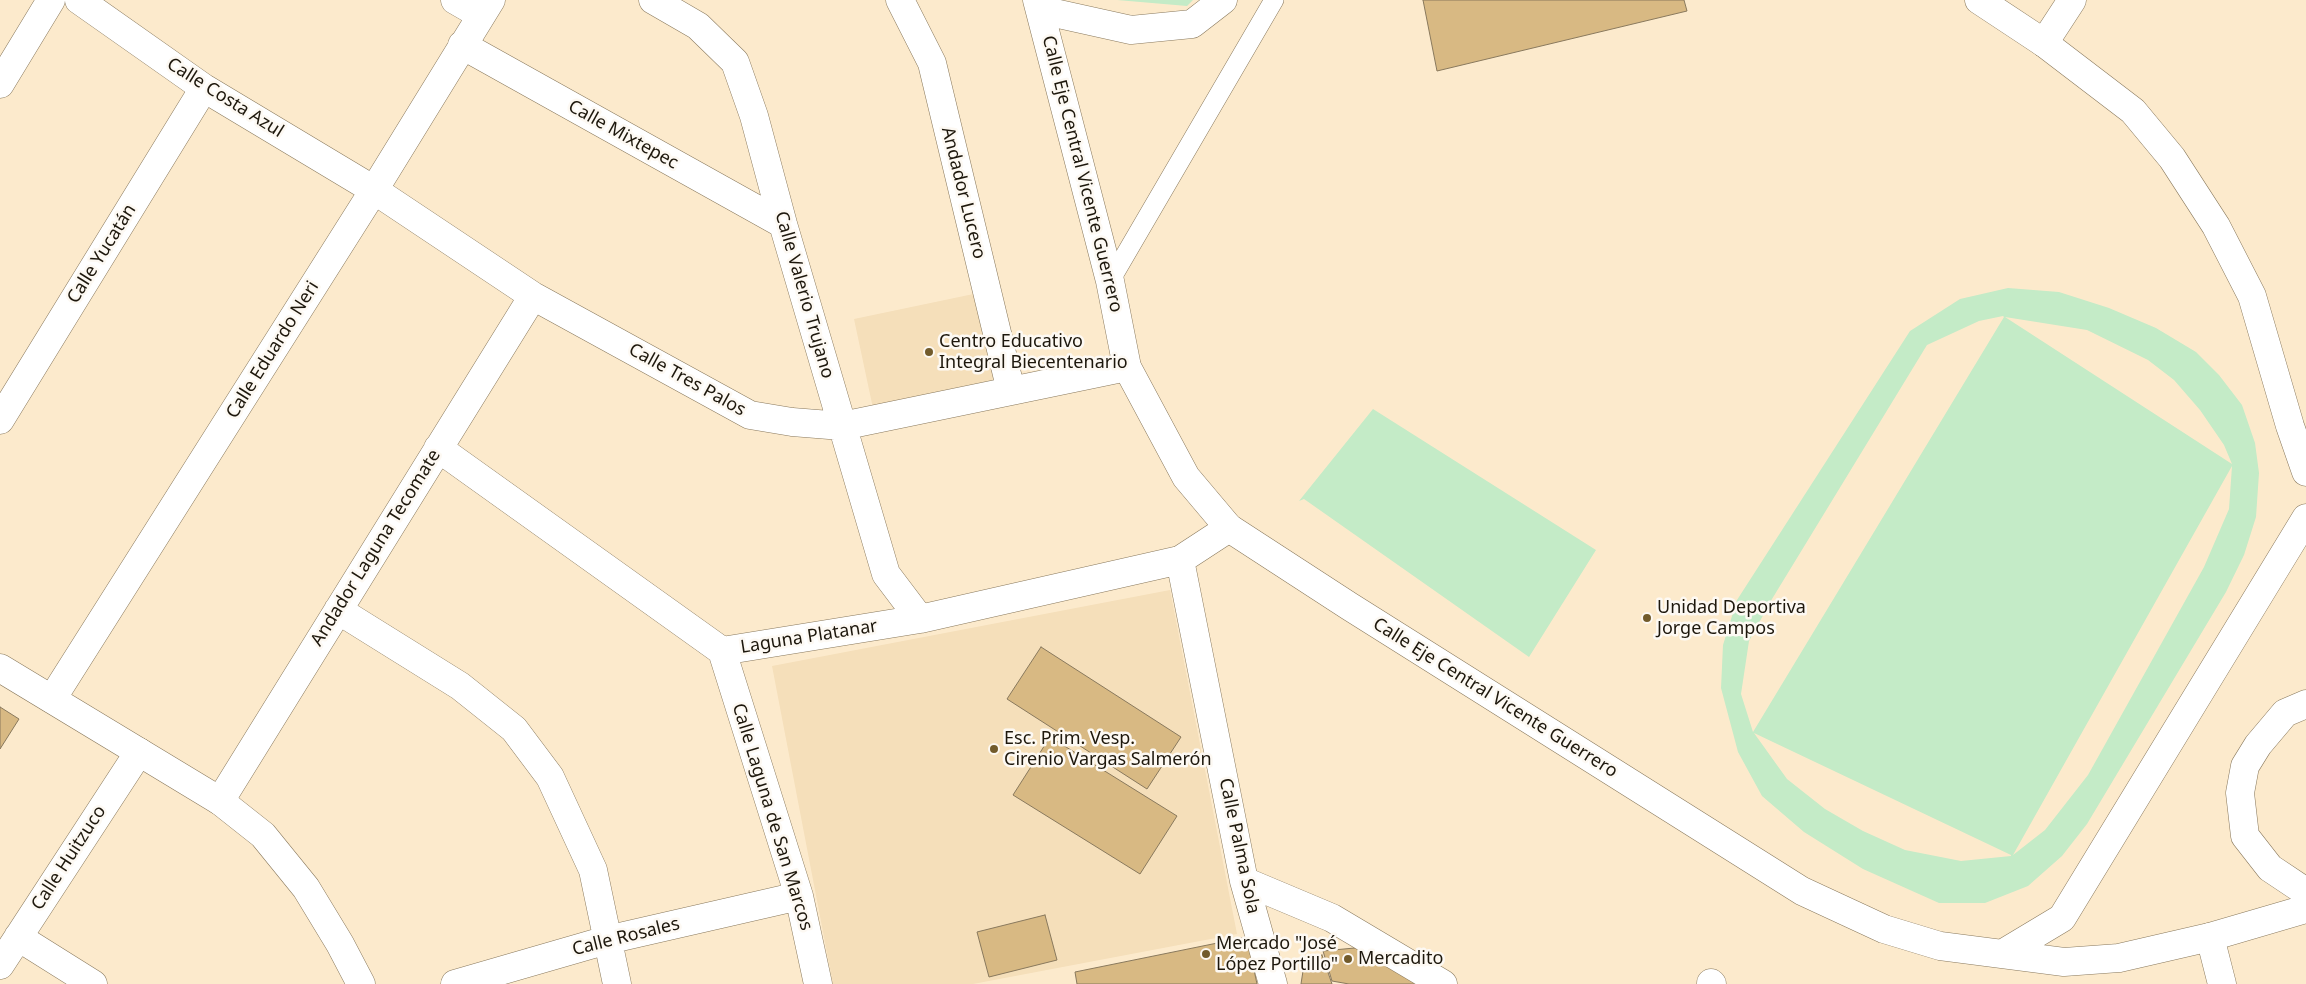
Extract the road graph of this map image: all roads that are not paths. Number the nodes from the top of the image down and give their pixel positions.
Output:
1 (51, 0) edge
2 (79, 0) edge
3 (456, 0) edge
4 (653, 0) edge
5 (900, 0) edge
6 (1223, 0) edge
7 (1274, 0) edge
8 (1979, 0) edge
9 (2072, 0) edge
10 (1039, 5) edge
11 (486, 8) edge
12 (2044, 43) junction
13 (462, 45) junction
14 (0, 84) edge
15 (204, 88) junction
16 (374, 190) junction
17 (783, 224) junction
18 (1110, 281) junction
19 (533, 296) junction
20 (1127, 367) junction
21 (1011, 391) junction
22 (0, 420) edge
23 (2298, 423) edge
24 (842, 426) junction
25 (438, 448) junction
26 (2306, 472) edge
27 (2306, 518) edge
28 (1229, 528) junction
29 (1180, 560) junction
30 (338, 610) junction
31 (920, 619) junction
32 (722, 651) junction
33 (0, 668) edge
34 (52, 699) junction
35 (2306, 704) edge
36 (138, 752) junction
37 (220, 801) junction
38 (1244, 881) junction
39 (2306, 892) edge
40 (799, 896) junction
41 (2306, 910) edge
42 (18, 937) junction
43 (2210, 937) junction
44 (607, 940) junction
45 (2002, 954) junction
46 (0, 965) edge
47 (93, 984) edge
48 (361, 984) edge
49 (455, 984) edge
50 (617, 984) edge
51 (818, 984) edge
52 (1273, 984) edge
53 (1443, 984) edge
54 (2222, 984) edge

1 - 14 street
2 - 15 street, Calle Costa Azul
3 - 11 street
4 - 17 street, Calle Valerio Trujano
5 - 21 street, Andador Lucero
6 - 10 street
7 - 18 lane
8 - 12 street
9 - 12 street
10 - 18 street, Calle Eje Central Vicente Guerrero
11 - 13 street, Calle Eduardo Neri
12 - 23 street
13 - 16 street, Calle Eduardo Neri
13 - 17 street, Calle Mixtepec
15 - 16 street, Calle Costa Azul
15 - 22 street, Calle Yucatán
16 - 19 street, Calle Tres Palos
16 - 34 street, Calle Eduardo Neri
17 - 24 street, Calle Valerio Trujano
18 - 20 street, Calle Eje Central Vicente Guerrero
19 - 24 street, Calle Tres Palos
19 - 25 street, Andador Laguna Tecomate
20 - 21 street, Calle Tres Palos
20 - 28 street, Calle Eje Central Vicente Guerrero
21 - 24 street, Calle Tres Palos
23 - 26 street
24 - 31 street, Calle Valerio Trujano
25 - 30 street, Andador Laguna Tecomate
25 - 32 street, Laguna Platanar
27 - 45 street
28 - 29 street, Laguna Platanar
28 - 45 street, Calle Eje Central Vicente Guerrero
29 - 31 street, Laguna Platanar
29 - 38 street, Calle Palma Sola
30 - 37 street, Andador Laguna Tecomate
30 - 44 street
31 - 32 street, Laguna Platanar
32 - 40 street, Calle Laguna de San Marcos
33 - 34 street
34 - 36 street
35 - 39 street
36 - 37 street
36 - 42 street, Calle Huitzuco
37 - 48 street
38 - 52 street, Calle Palma Sola
38 - 53 street
40 - 44 street, Calle Rosales
40 - 51 street, Calle Laguna de San Marcos
41 - 43 street, Calle Eje Central Vicente Guerrero
42 - 46 street, Calle Huitzuco
42 - 47 street
43 - 45 street, Calle Eje Central Vicente Guerrero
43 - 54 street
44 - 49 street, Calle Rosales
44 - 50 street

